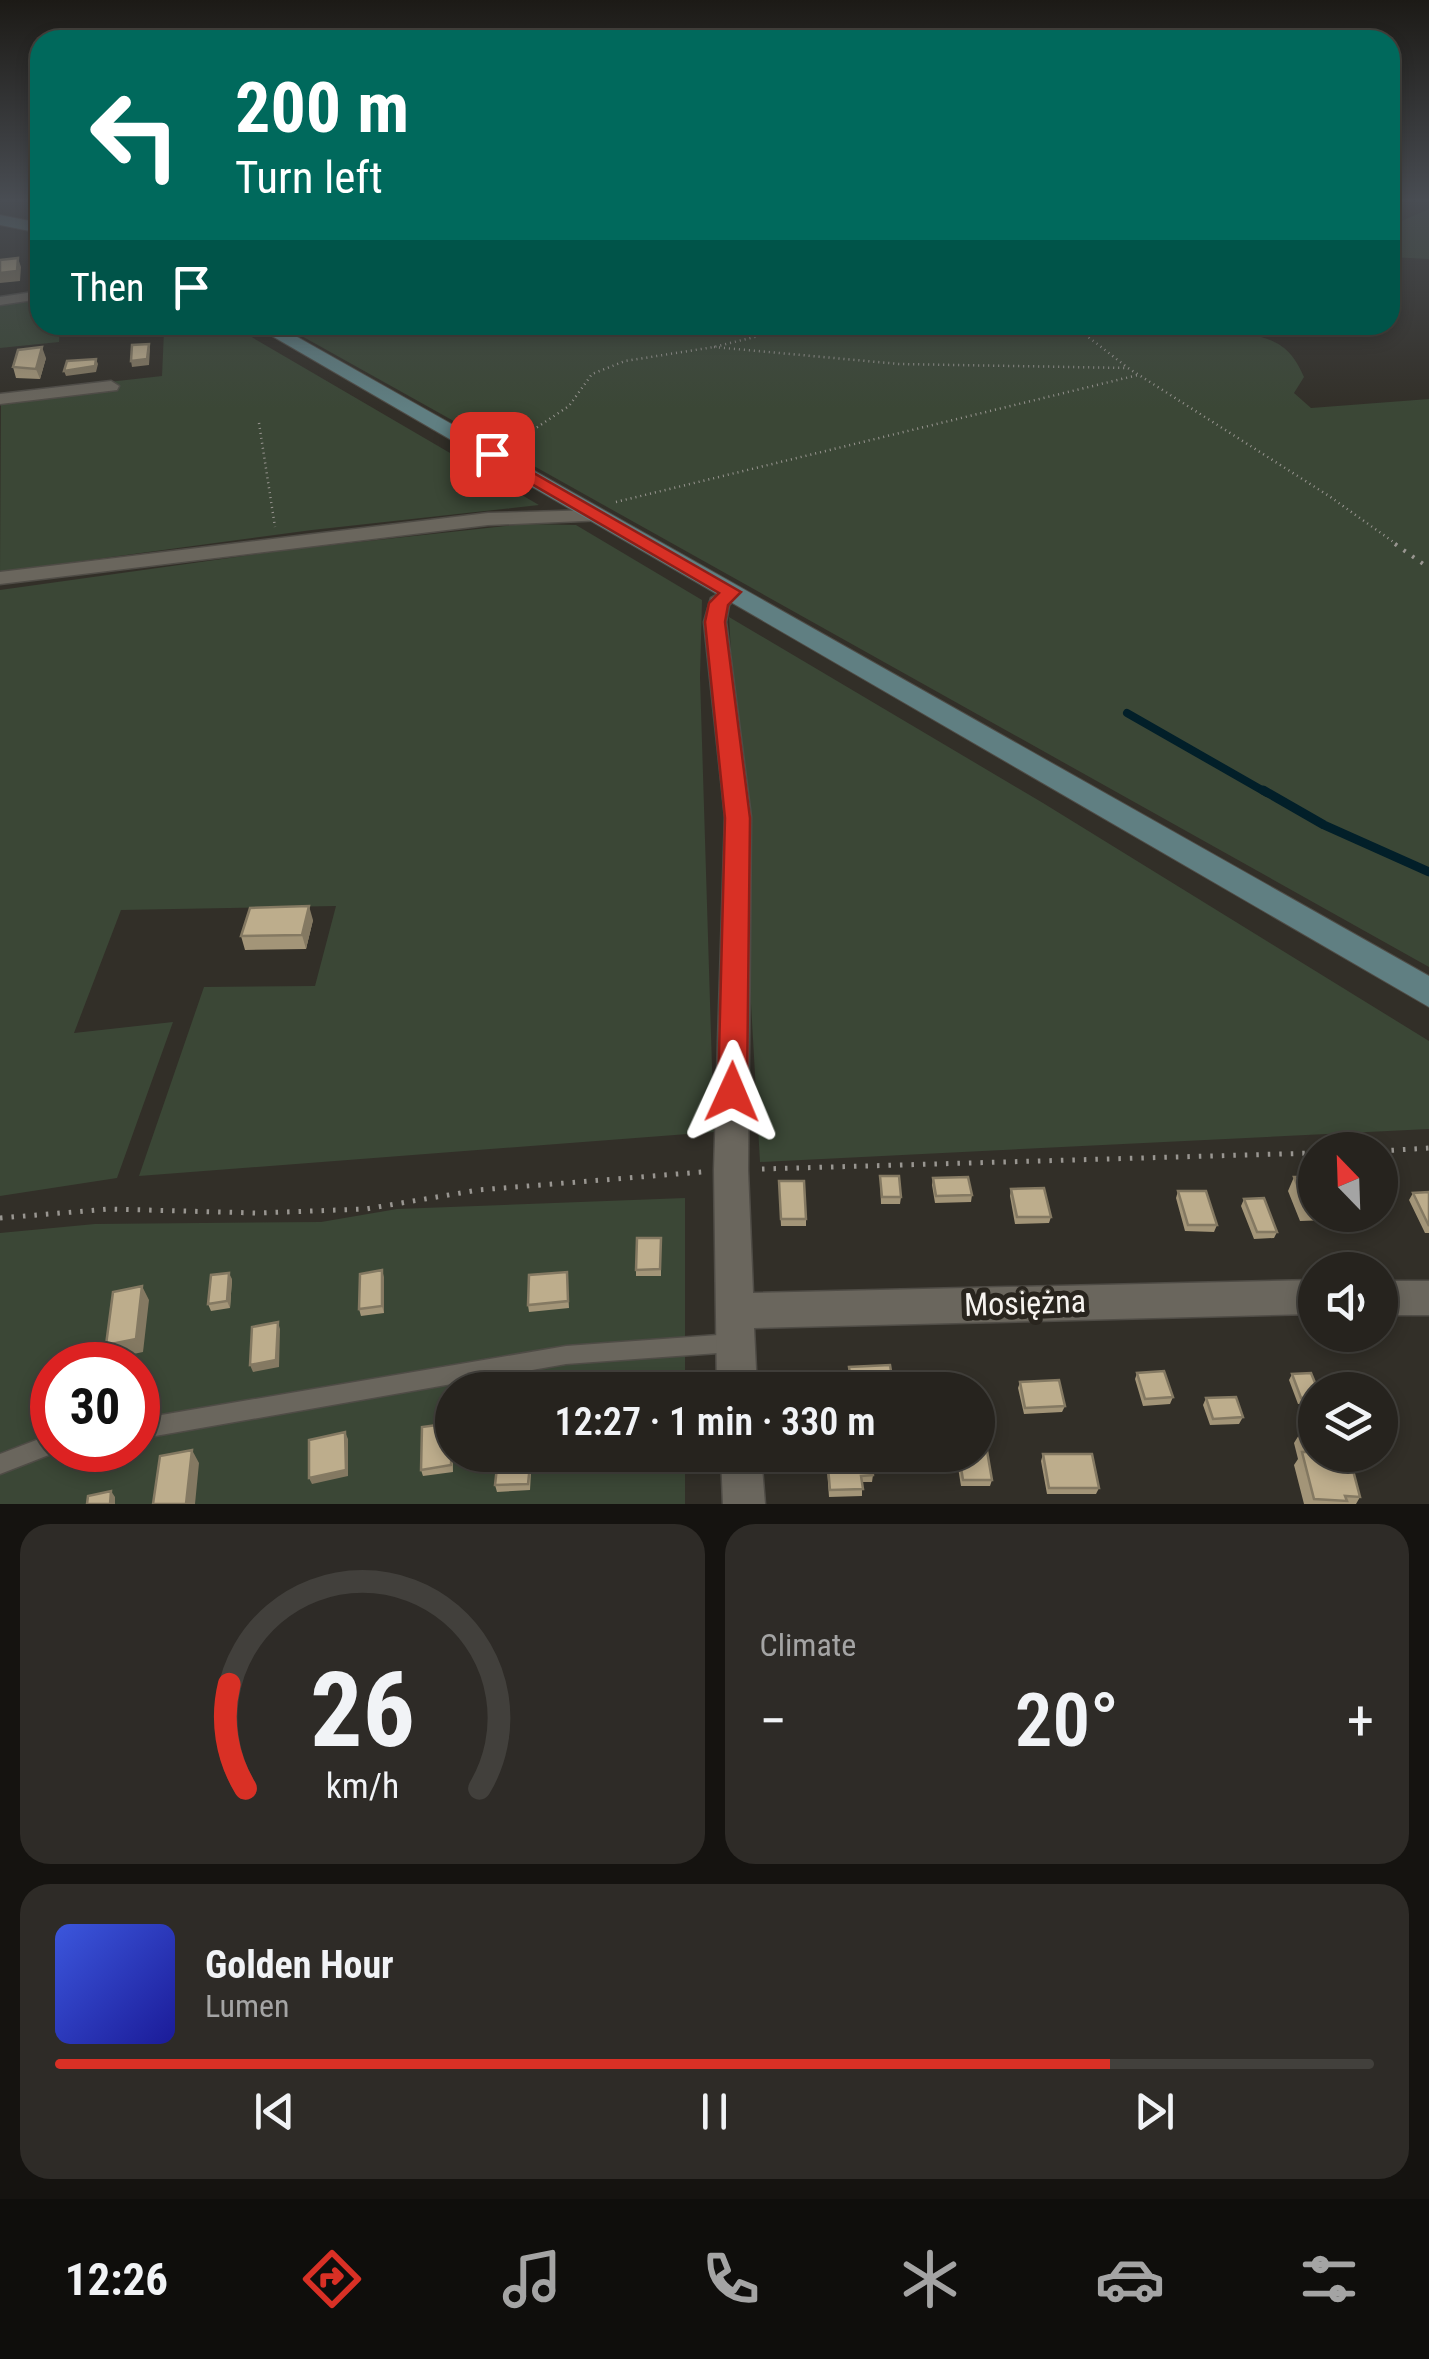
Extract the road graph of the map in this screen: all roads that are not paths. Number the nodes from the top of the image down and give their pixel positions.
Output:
1 (30, 296) edge
2 (0, 301) edge
3 (280, 335) edge
4 (111, 386) dead end
5 (0, 399) edge
6 (607, 509) junction
7 (0, 578) edge
8 (732, 592) junction
9 (1429, 993) edge
10 (1398, 1298) edge
11 (1428, 1298) edge
12 (1298, 1299) edge
13 (734, 1327) junction
14 (737, 1372) edge
15 (160, 1425) edge
16 (30, 1452) edge
17 (0, 1464) edge
18 (742, 1472) edge
19 (744, 1504) edge

1 - 2 street
3 - 6 street
4 - 5 street
6 - 7 street
6 - 8 street
8 - 9 street
8 - 13 street
10 - 11 street
12 - 13 street, Mosiężna
13 - 14 street
13 - 15 lane
16 - 17 lane
18 - 19 street

